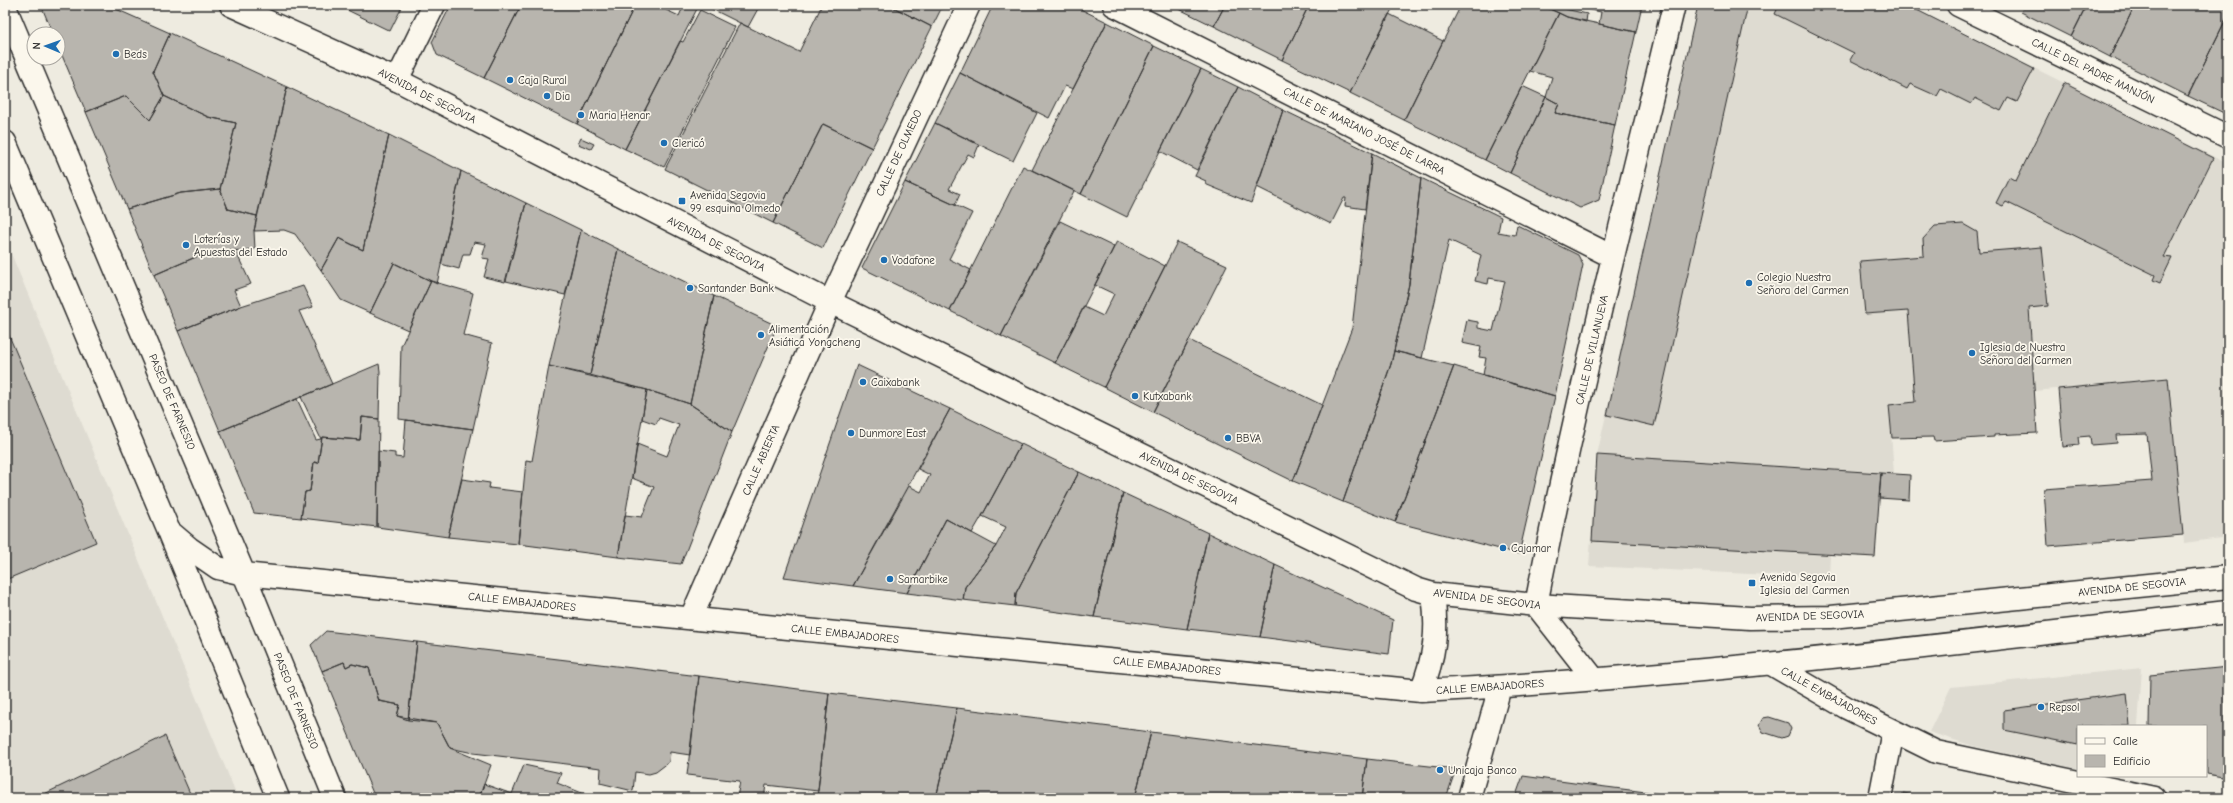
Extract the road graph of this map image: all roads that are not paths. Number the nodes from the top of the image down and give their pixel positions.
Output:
1 (231, 5) edge
2 (434, 5) edge
3 (969, 5) edge
4 (1114, 5) edge
5 (1674, 5) edge
6 (1958, 5) edge
7 (5, 7) edge
8 (397, 80) junction
9 (2228, 137) edge
10 (5, 142) edge
11 (1613, 257) junction
12 (830, 302) junction
13 (169, 530) junction
14 (244, 574) junction
15 (2228, 577) edge
16 (1433, 594) junction
17 (1536, 606) junction
18 (2228, 612) edge
19 (692, 618) junction
20 (1773, 665) junction
21 (1594, 679) junction
22 (1500, 687) junction
23 (1421, 691) junction
24 (1893, 731) junction
25 (278, 798) edge
26 (335, 798) edge
27 (1469, 798) edge
28 (1880, 798) edge
29 (2154, 798) edge

1 - 8 main road, AVENIDA DE SEGOVIA
2 - 8 main road
3 - 12 main road, CALLE DE OLMEDO
4 - 11 main road, CALLE DE MARIANO JOSÉ DE LARRA
5 - 11 main road, CALLE DE VILLANUEVA
6 - 9 main road, CALLE DEL PADRE MANJÓN
7 - 14 main road, PASEO DE FARNESIO
8 - 12 main road, AVENIDA DE SEGOVIA
10 - 13 main road
11 - 17 main road, CALLE DE VILLANUEVA
12 - 16 main road, AVENIDA DE SEGOVIA
12 - 19 main road, CALLE ABIERTA
13 - 14 main road, CALLE EMBAJADORES
13 - 25 main road
14 - 19 main road, CALLE EMBAJADORES
14 - 26 main road, PASEO DE FARNESIO
15 - 17 main road, AVENIDA DE SEGOVIA
16 - 17 main road, AVENIDA DE SEGOVIA
16 - 23 main road
17 - 21 main road
18 - 20 main road
19 - 23 main road, CALLE EMBAJADORES
20 - 21 main road, CALLE EMBAJADORES
20 - 24 main road, CALLE EMBAJADORES
21 - 22 main road, CALLE EMBAJADORES
22 - 23 main road, CALLE EMBAJADORES
22 - 27 main road
24 - 28 main road
24 - 29 main road, CALLE EMBAJADORES

